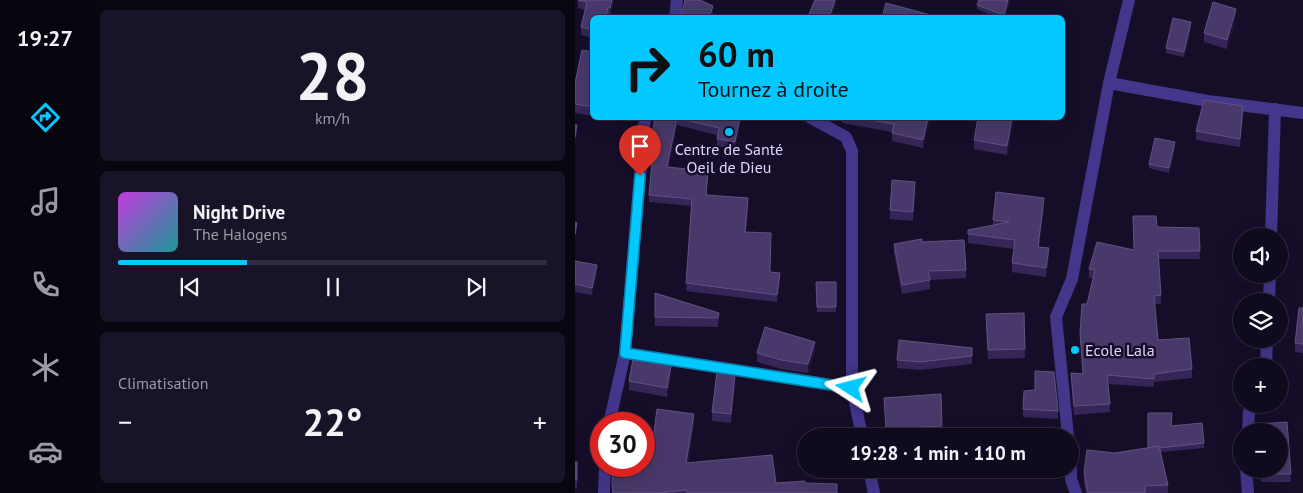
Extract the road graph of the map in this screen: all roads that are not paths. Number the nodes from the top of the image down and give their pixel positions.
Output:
1 (677, 0) edge
2 (1129, 0) edge
3 (675, 15) edge
4 (1109, 83) junction
5 (1275, 108) junction
6 (1303, 113) edge
7 (645, 120) edge
8 (815, 120) edge
9 (1271, 228) edge
10 (625, 353) junction
11 (851, 388) junction
12 (612, 412) edge
13 (860, 428) edge
14 (1067, 428) edge
15 (605, 477) edge
16 (871, 478) edge
17 (1071, 478) edge
18 (1247, 478) edge
19 (604, 493) edge
20 (874, 493) edge
21 (1076, 493) edge
22 (1248, 493) edge

1 - 3 street
2 - 4 street
4 - 5 street
4 - 14 street
5 - 6 street
5 - 9 street
7 - 10 street
8 - 11 street
10 - 11 street
10 - 12 street
11 - 13 street
15 - 19 street
16 - 20 street
17 - 21 street
18 - 22 street

